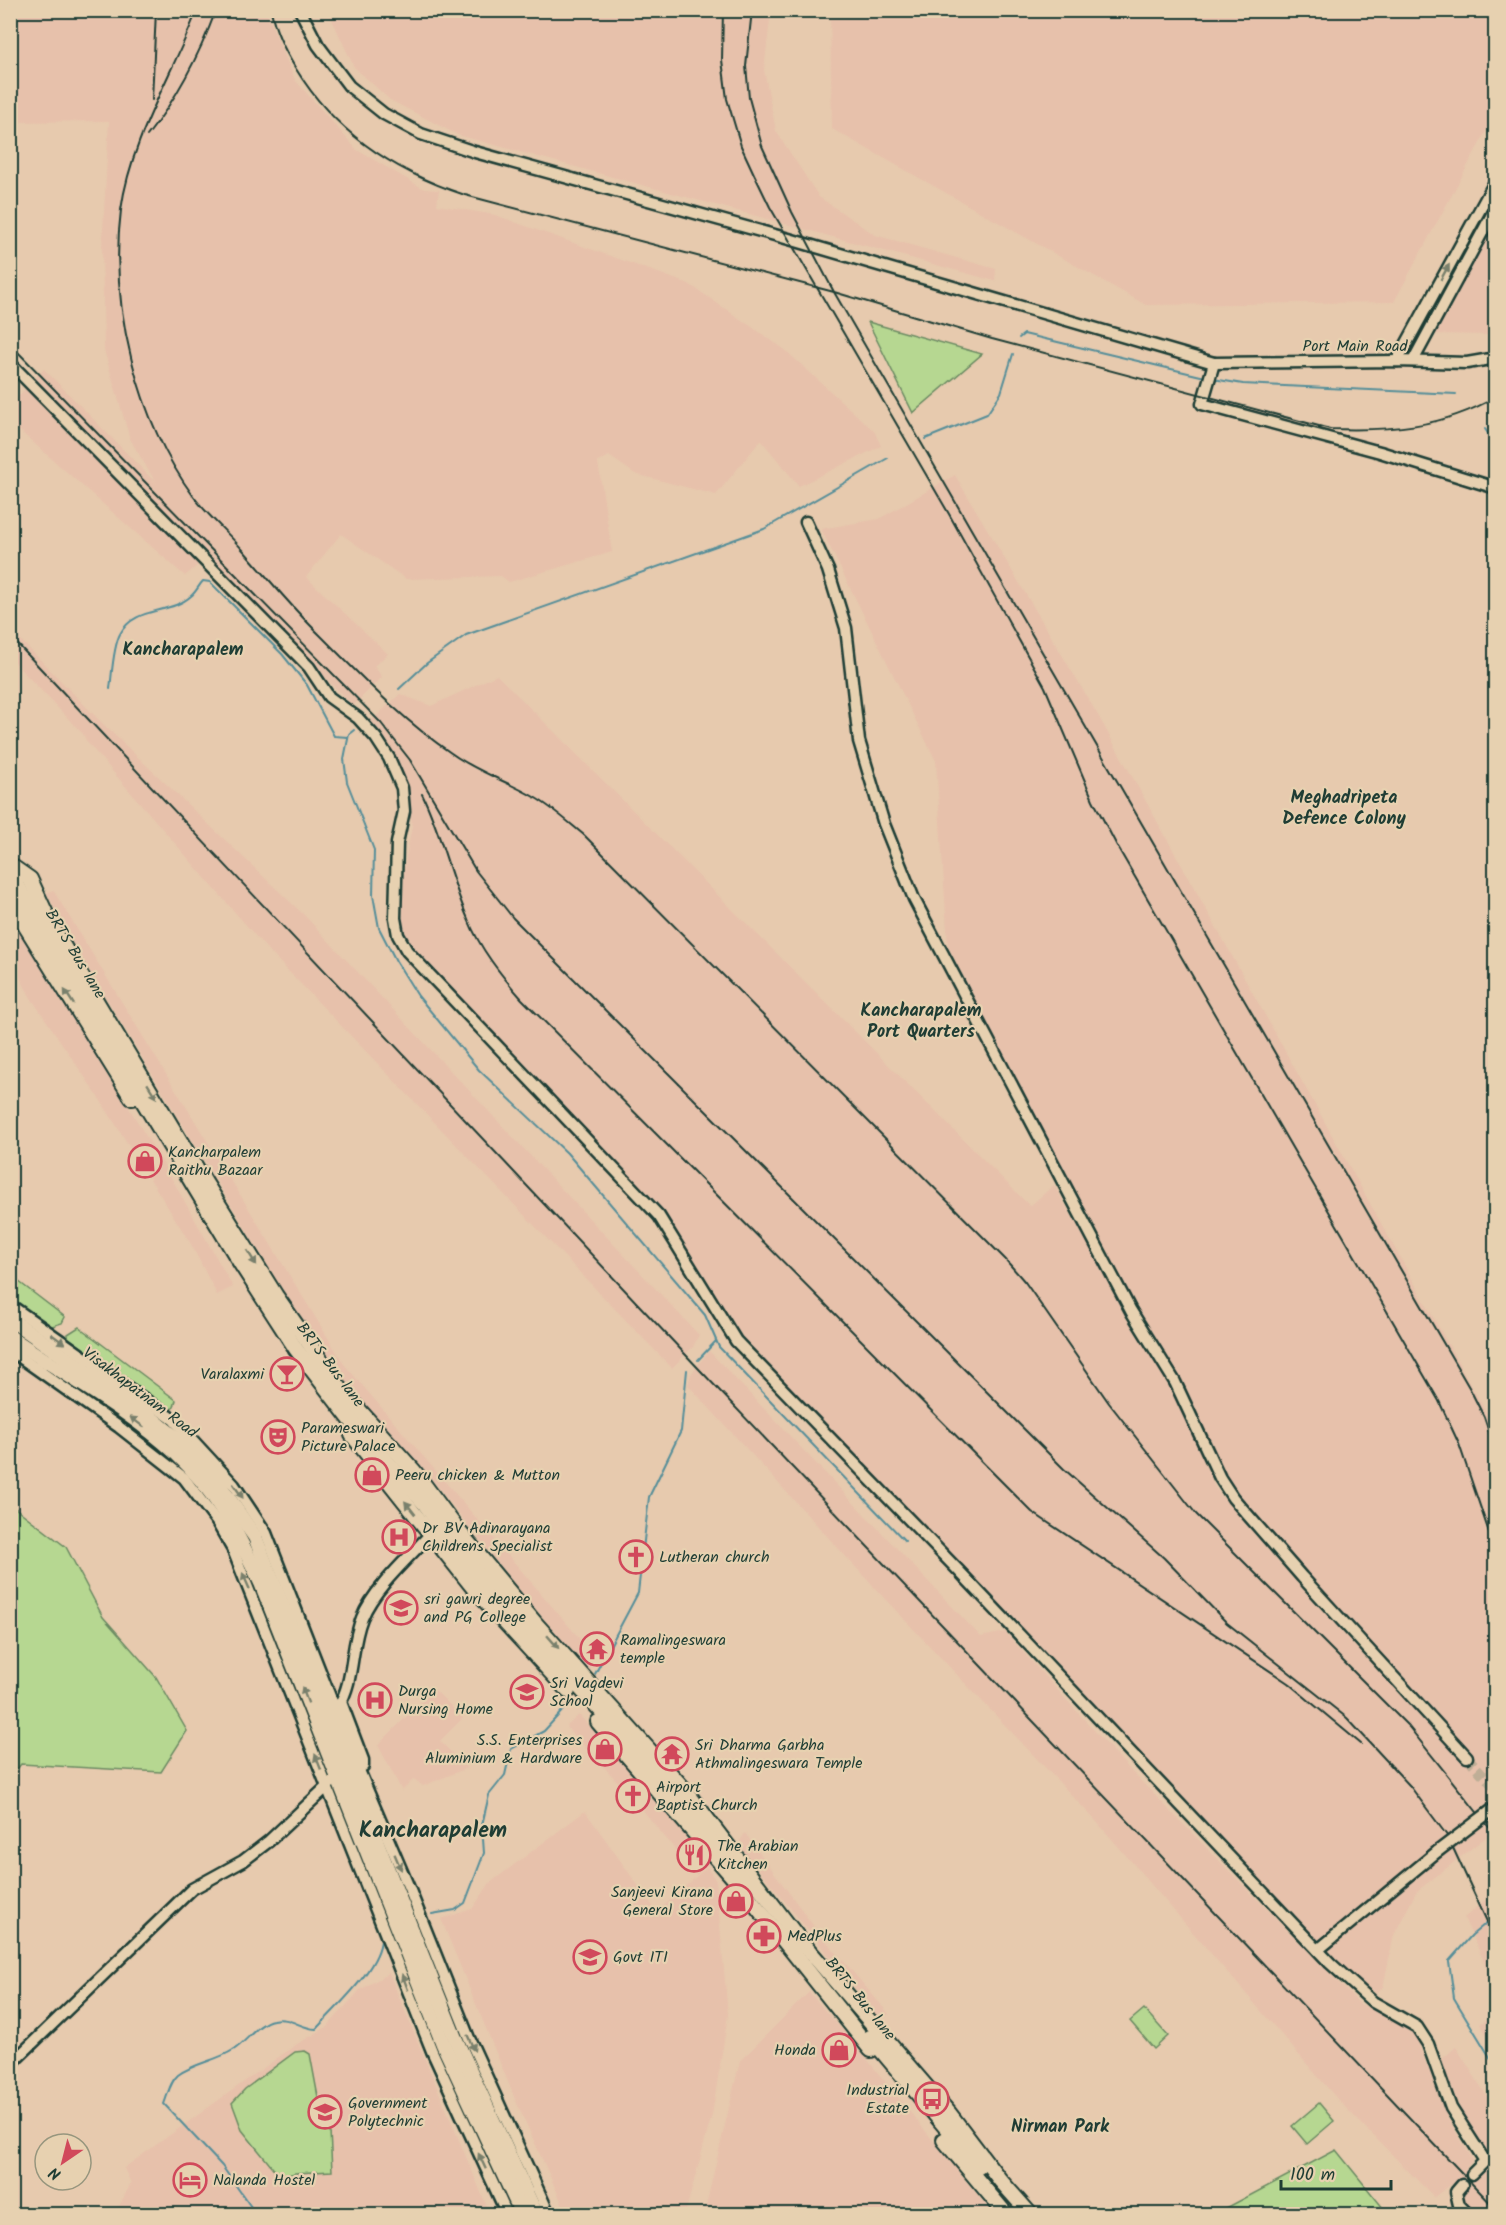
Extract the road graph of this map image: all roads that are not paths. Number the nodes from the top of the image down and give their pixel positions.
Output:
1 (300, 10) edge
2 (1495, 181) edge
3 (1481, 206) junction
4 (1494, 210) edge
5 (1426, 307) junction
6 (1438, 315) junction
7 (1496, 358) edge
8 (1396, 360) junction
9 (1413, 361) junction
10 (10, 363) edge
11 (1214, 363) junction
12 (1496, 488) edge
13 (806, 522) dead end
14 (10, 865) edge
15 (10, 870) edge
16 (10, 901) edge
17 (10, 1305) edge
18 (10, 1319) edge
19 (10, 1337) edge
20 (10, 1350) edge
21 (439, 1525) junction
22 (249, 1541) junction
23 (338, 1706) junction
24 (1467, 1757) tunnel mouth
25 (343, 1776) junction
26 (1496, 1807) edge
27 (1317, 1950) junction
28 (10, 2065) edge
29 (508, 2169) junction
30 (1472, 2174) dead end
31 (1462, 2185) dead end
32 (507, 2214) edge
33 (522, 2214) edge
34 (536, 2214) edge
35 (549, 2214) edge
36 (1006, 2214) edge
37 (1019, 2214) edge
38 (1030, 2214) edge
39 (1468, 2214) edge

1 - 11 street, Port Main Road
2 - 3 street
3 - 4 street
5 -> 3 street
4 - 6 street
5 - 6 street
5 - 8 street
6 - 9 street
7 - 9 street, Port Main Road
8 - 9 street, Port Main Road
8 - 11 street, Port Main Road
10 - 27 street
11 - 12 street
13 - 24 street
14 -> 21 main road
15 - 21 main road, BRTS Bus lane
21 -> 16 main road
17 -> 23 street
18 - 22 main road, Visakhapatnam Road
22 -> 19 main road
25 -> 20 street
21 - 23 street
21 - 36 main road
21 - 37 main road, BRTS Bus lane
21 -> 38 main road
22 - 25 main road
23 - 25 street
25 - 28 street
25 - 29 main road
32 -> 25 street
25 -> 35 street
26 - 27 street, bridge
27 - 30 street
29 - 33 main road
29 - 34 main road
31 - 39 street

